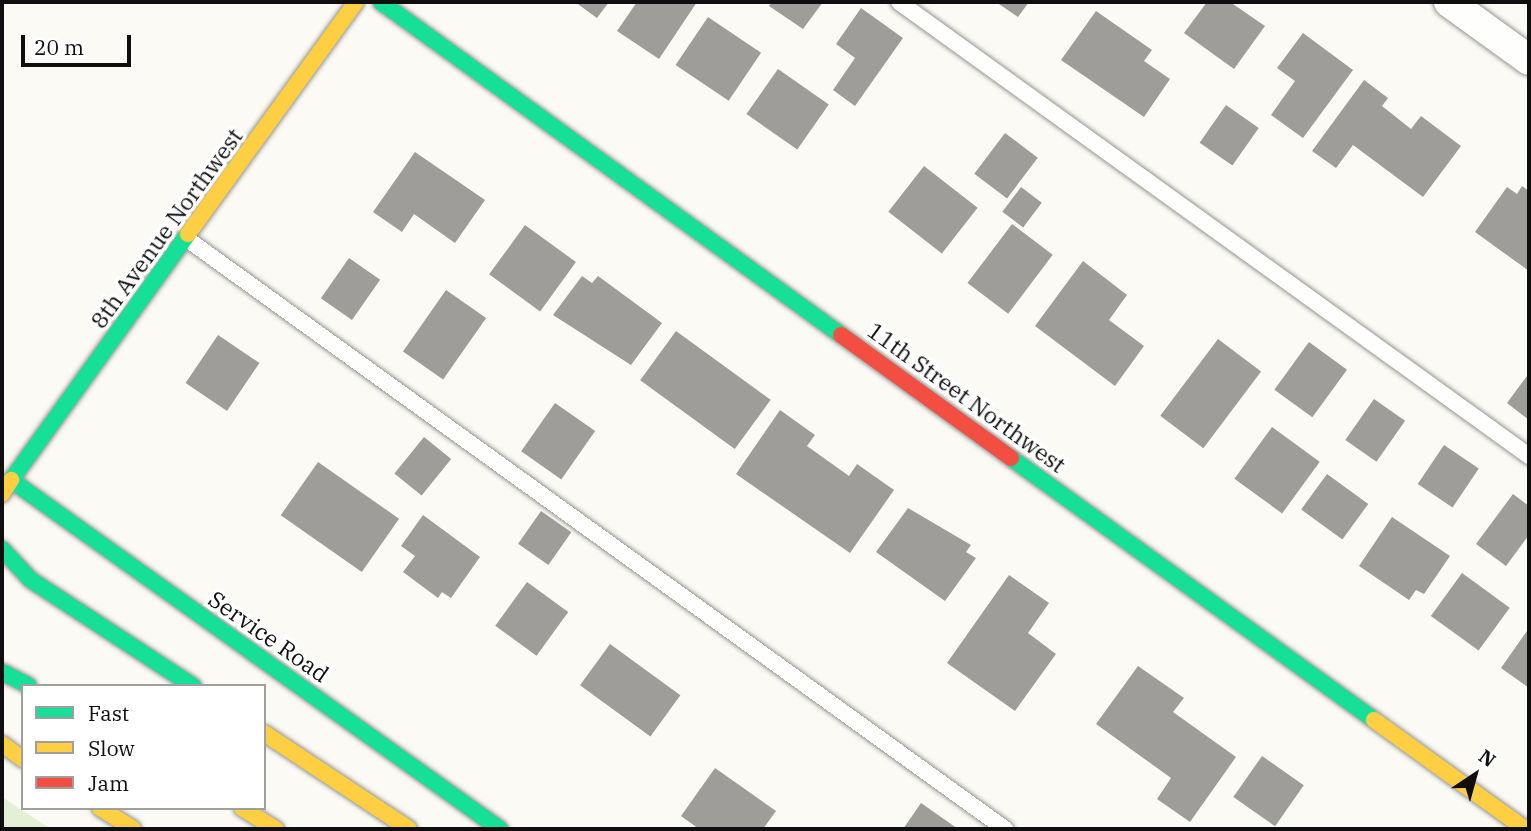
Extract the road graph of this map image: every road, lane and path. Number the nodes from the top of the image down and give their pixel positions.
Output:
1 (356, 2) edge
2 (381, 2) edge
3 (898, 2) edge
4 (1449, 2) edge
5 (1529, 60) edge
6 (187, 239) junction
7 (1529, 456) edge
8 (6, 487) edge
9 (2, 549) edge
10 (2, 672) edge
11 (25, 684) edge
12 (190, 684) edge
13 (266, 734) edge
14 (2, 744) edge
15 (21, 758) edge
16 (103, 810) edge
17 (245, 810) edge
18 (133, 829) edge
19 (276, 829) edge
20 (409, 829) edge
21 (500, 829) edge
22 (1005, 829) edge
23 (1527, 829) edge

1 - 6 main road, 8th Avenue Northwest
2 - 23 main road, 11th Street Northwest
3 - 7 lane
4 - 5 street
6 - 8 main road, 8th Avenue Northwest
6 - 22 lane
8 - 21 main road, Service Road
9 - 12 main road
10 - 11 main road
13 - 20 main road
14 - 15 main road
16 - 18 main road
17 - 19 main road

